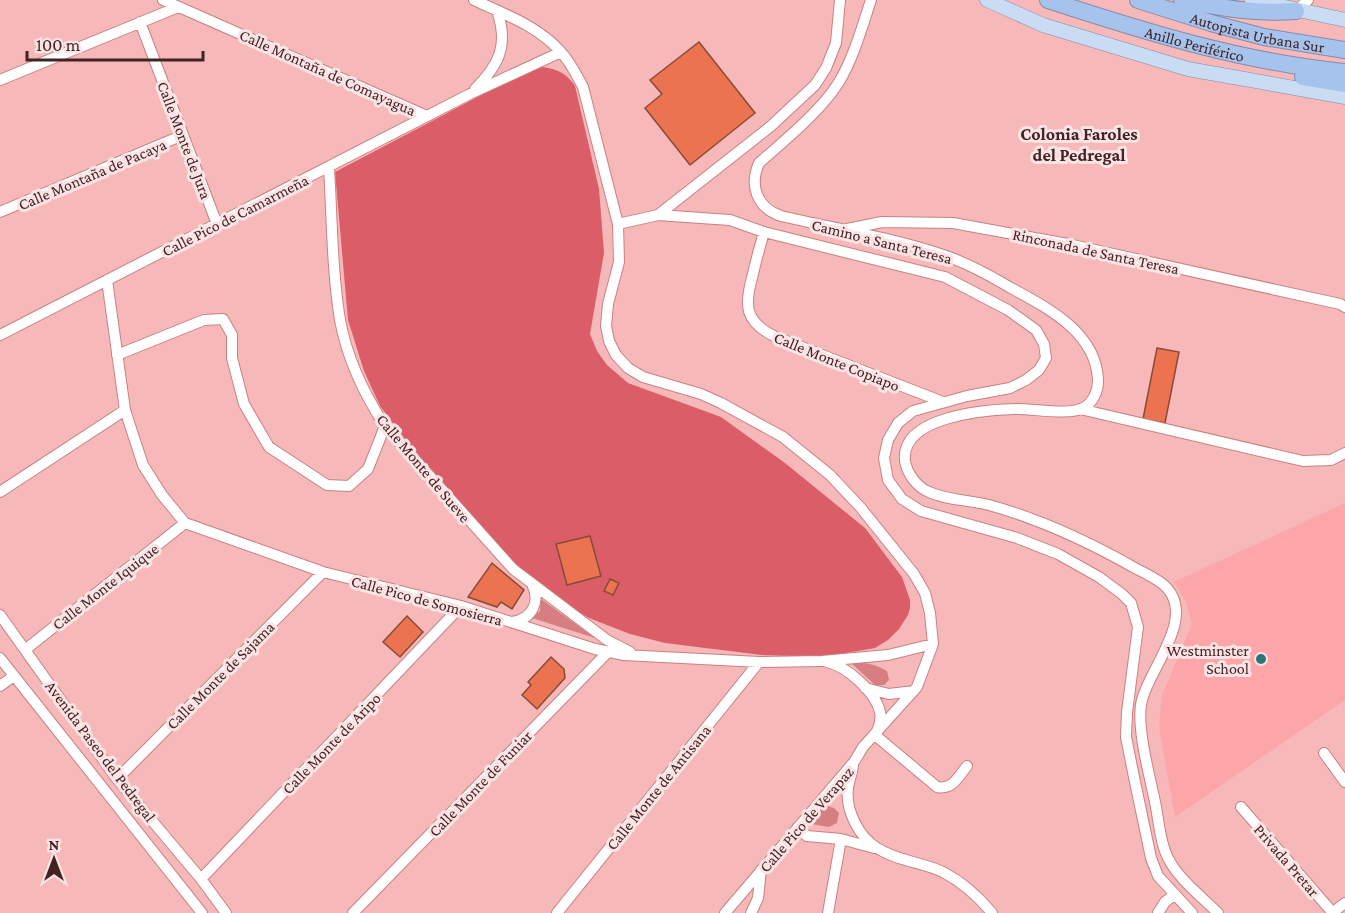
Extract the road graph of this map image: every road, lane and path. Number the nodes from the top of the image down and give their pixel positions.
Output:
1 (164, 0) edge
2 (474, 0) edge
3 (840, 0) edge
4 (871, 0) edge
5 (987, 0) edge
6 (1048, 0) edge
7 (1080, 0) edge
8 (1138, 0) edge
9 (1171, 0) edge
10 (1182, 0) edge
11 (1252, 0) edge
12 (1302, 5) edge
13 (178, 7) junction
14 (497, 11) junction
15 (1345, 20) edge
16 (140, 22) junction
17 (1345, 39) edge
18 (1196, 45) junction
19 (1345, 50) edge
20 (561, 52) junction
21 (1345, 63) edge
22 (1345, 72) edge
23 (0, 80) edge
24 (1345, 84) edge
25 (470, 94) junction
26 (1345, 97) edge
27 (427, 116) junction
28 (771, 126) junction
29 (183, 135) junction
30 (782, 143) junction
31 (329, 167) junction
32 (0, 213) edge
33 (658, 215) junction
34 (217, 224) junction
35 (618, 224) junction
36 (844, 230) junction
37 (764, 232) junction
38 (107, 280) junction
39 (1345, 307) edge
40 (0, 335) edge
41 (117, 355) junction
42 (943, 402) junction
43 (1080, 409) junction
44 (125, 410) junction
45 (385, 426) junction
46 (1345, 453) edge
47 (0, 492) edge
48 (185, 523) junction
49 (323, 572) junction
50 (530, 581) junction
51 (460, 606) junction
52 (0, 615) edge
53 (512, 622) junction
54 (933, 644) junction
55 (26, 649) junction
56 (608, 652) junction
57 (642, 656) junction
58 (0, 658) edge
59 (822, 661) junction
60 (759, 662) junction
61 (14, 676) junction
62 (0, 686) edge
63 (865, 688) junction
64 (914, 691) junction
65 (70, 712) junction
66 (50, 722) junction
67 (875, 735) junction
68 (1324, 753) dead end
69 (854, 762) junction
70 (967, 766) dead end
71 (117, 779) junction
72 (1345, 782) edge
73 (1241, 807) dead end
74 (798, 828) junction
75 (841, 839) junction
76 (878, 849) junction
77 (762, 869) junction
78 (201, 879) junction
79 (1174, 895) junction
80 (1345, 903) edge
81 (202, 913) edge
82 (226, 913) edge
83 (353, 913) edge
84 (557, 913) edge
85 (724, 913) edge
86 (751, 913) edge
87 (828, 913) edge
88 (992, 913) edge
89 (1158, 913) edge
90 (1192, 913) edge
91 (1218, 913) edge
92 (1333, 913) edge

1 - 13 street, Calle Montaña de Comayagua
2 - 14 street
3 - 28 street, Camino a Santa Teresa
4 - 30 street, Camino a Santa Teresa
5 - 26 main road
6 - 18 highway, Anillo Periférico
7 - 21 highway, Autopista Urbana Sur
8 - 19 highway, Autopista Urbana Sur
9 - 17 highway, Anillo Periférico
10 - 12 highway
11 - 12 main road
12 - 15 main road
13 - 16 street
13 - 27 street, Calle Montaña de Comayagua
14 - 20 street
14 - 25 street, Calle Pico de Camarmeña
16 - 23 street
16 - 29 street, Calle Monte de Jura
18 - 22 highway, Anillo Periférico
18 - 24 highway
20 - 25 street, Calle Pico de Camarmeña
20 - 35 street
25 - 27 street, Calle Pico de Camarmeña
27 - 31 street, Calle Pico de Camarmeña
28 - 30 street
28 - 33 street, Camino a Santa Teresa
29 - 32 street, Calle Montaña de Pacaya
29 - 34 street, Calle Monte de Jura
30 - 36 street, Camino a Santa Teresa
31 - 34 street, Calle Pico de Camarmeña
31 - 45 street, Calle Monte de Sueve
33 - 35 street, Camino a Santa Teresa
33 - 37 street, Camino a Santa Teresa
34 - 38 street, Calle Pico de Camarmeña
35 - 54 street
36 - 39 street, Rinconada de Santa Teresa
36 - 43 street, Camino a Santa Teresa
37 - 42 street, Calle Monte Copiapo
37 - 42 street, Camino a Santa Teresa
38 - 40 street, Calle Pico de Camarmeña
38 - 41 street
41 - 44 street
41 - 45 street
42 - 79 street, Camino a Santa Teresa
43 - 46 street
43 - 91 street
44 - 47 street
44 - 48 street
45 - 50 street, Calle Monte de Sueve
48 - 49 street, Calle Pico de Somosierra
48 - 55 street, Calle Monte Iquique
49 - 51 street, Calle Pico de Somosierra
49 - 71 street, Calle Monte de Sajama
50 - 53 street
50 - 57 street, Calle Monte de Sueve
51 - 53 street, Calle Pico de Somosierra
51 - 78 street, Calle Monte de Aripo
52 - 55 street, Avenida Paseo del Pedregal
53 - 56 street, Calle Pico de Somosierra
54 - 59 street, Calle Pico de Somosierra
54 - 64 street
55 - 65 street, Avenida Paseo del Pedregal
56 - 57 street, Calle Pico de Somosierra
56 - 83 street, Calle Monte de Funiar
57 - 60 street, Calle Pico de Somosierra
58 - 61 street, Avenida Paseo del Pedregal
59 - 60 street, Calle Pico de Somosierra
59 - 63 street
60 - 84 street, Calle Monte de Antisana
61 - 62 street
61 - 66 street, Avenida Paseo del Pedregal
63 - 64 street
63 - 67 street
64 - 67 street
65 - 66 street
65 - 71 street, Avenida Paseo del Pedregal
66 - 81 street, Avenida Paseo del Pedregal
67 - 69 street
67 - 70 street
68 - 72 street
69 - 74 street, Calle Pico de Verapaz
69 - 76 street, Calle Pico de Verapaz
71 - 78 street, Avenida Paseo del Pedregal
73 - 92 street, Privada Pretar
74 - 75 street
74 - 77 street, Calle Pico de Verapaz
75 - 76 street
75 - 87 street
76 - 88 street, Calle Pico de Verapaz
77 - 85 street, Calle Pico de Verapaz
77 - 86 street
78 - 82 street, Avenida Paseo del Pedregal
79 - 89 street
79 - 90 street, Camino a Santa Teresa
80 - 92 street

